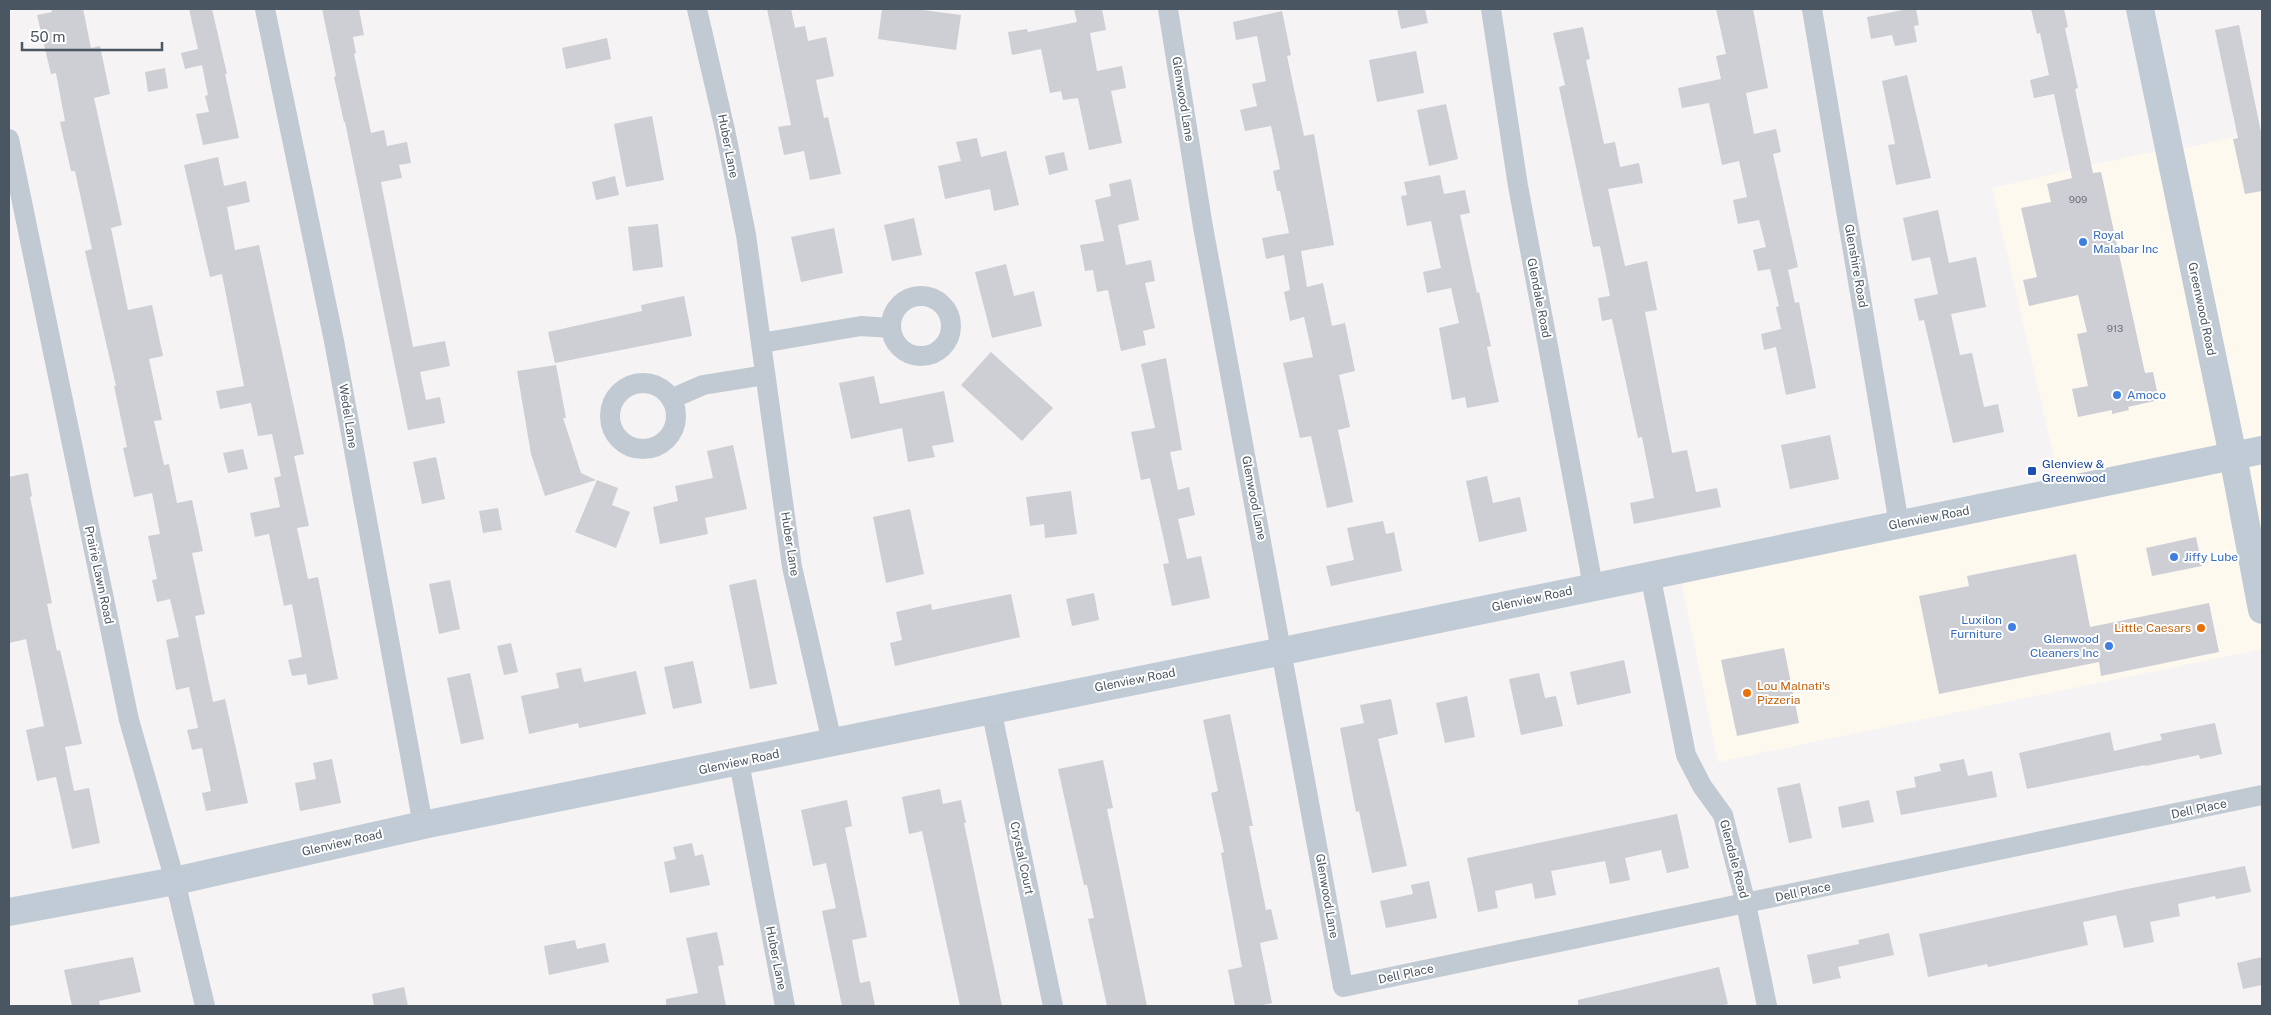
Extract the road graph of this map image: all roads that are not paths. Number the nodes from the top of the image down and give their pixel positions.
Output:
1 (265, 9) edge
2 (697, 9) edge
3 (1168, 9) edge
4 (1491, 9) edge
5 (1812, 9) edge
6 (2140, 9) edge
7 (9, 139) edge
8 (890, 328) dead end
9 (762, 343) junction
10 (765, 375) junction
11 (671, 399) dead end
12 (2262, 450) edge
13 (2233, 456) junction
14 (1899, 524) junction
15 (1650, 574) junction
16 (1593, 586) junction
17 (2262, 610) edge
18 (1283, 651) junction
19 (991, 709) junction
20 (832, 742) junction
21 (739, 762) junction
22 (2262, 795) edge
23 (423, 825) junction
24 (175, 881) junction
25 (1746, 904) junction
26 (9, 912) edge
27 (1344, 987) joint
28 (205, 1006) edge
29 (785, 1006) edge
30 (1053, 1006) edge
31 (1767, 1006) edge

1 - 23 street, Wedel Lane
2 - 9 street, Huber Lane
3 - 18 street, Glenwood Lane
4 - 16 street, Glendale Road
5 - 14 street, Glenshire Road
6 - 13 main road, Greenwood Road
7 - 24 street, Prairie Lawn Road
8 - 9 street
9 - 10 street, Huber Lane
10 - 11 street
10 - 20 street, Huber Lane
12 - 13 main road, Glenview Road
13 - 14 main road, Glenview Road
13 - 17 main road, Greenwood Road
14 - 15 main road, Glenview Road
15 - 16 main road, Glenview Road
15 - 25 street, Glendale Road
16 - 18 main road, Glenview Road
18 - 19 main road, Glenview Road
18 - 27 street, Glenwood Lane
19 - 20 main road, Glenview Road
19 - 30 street, Crystal Court
20 - 21 main road, Glenview Road
21 - 23 main road, Glenview Road
21 - 29 street, Huber Lane
22 - 25 street, Dell Place
23 - 24 main road, Glenview Road
24 - 26 main road, Glenview Road
24 - 28 street, Prairie Lawn Road
25 - 27 street, Dell Place
25 - 31 street, Glendale Road

